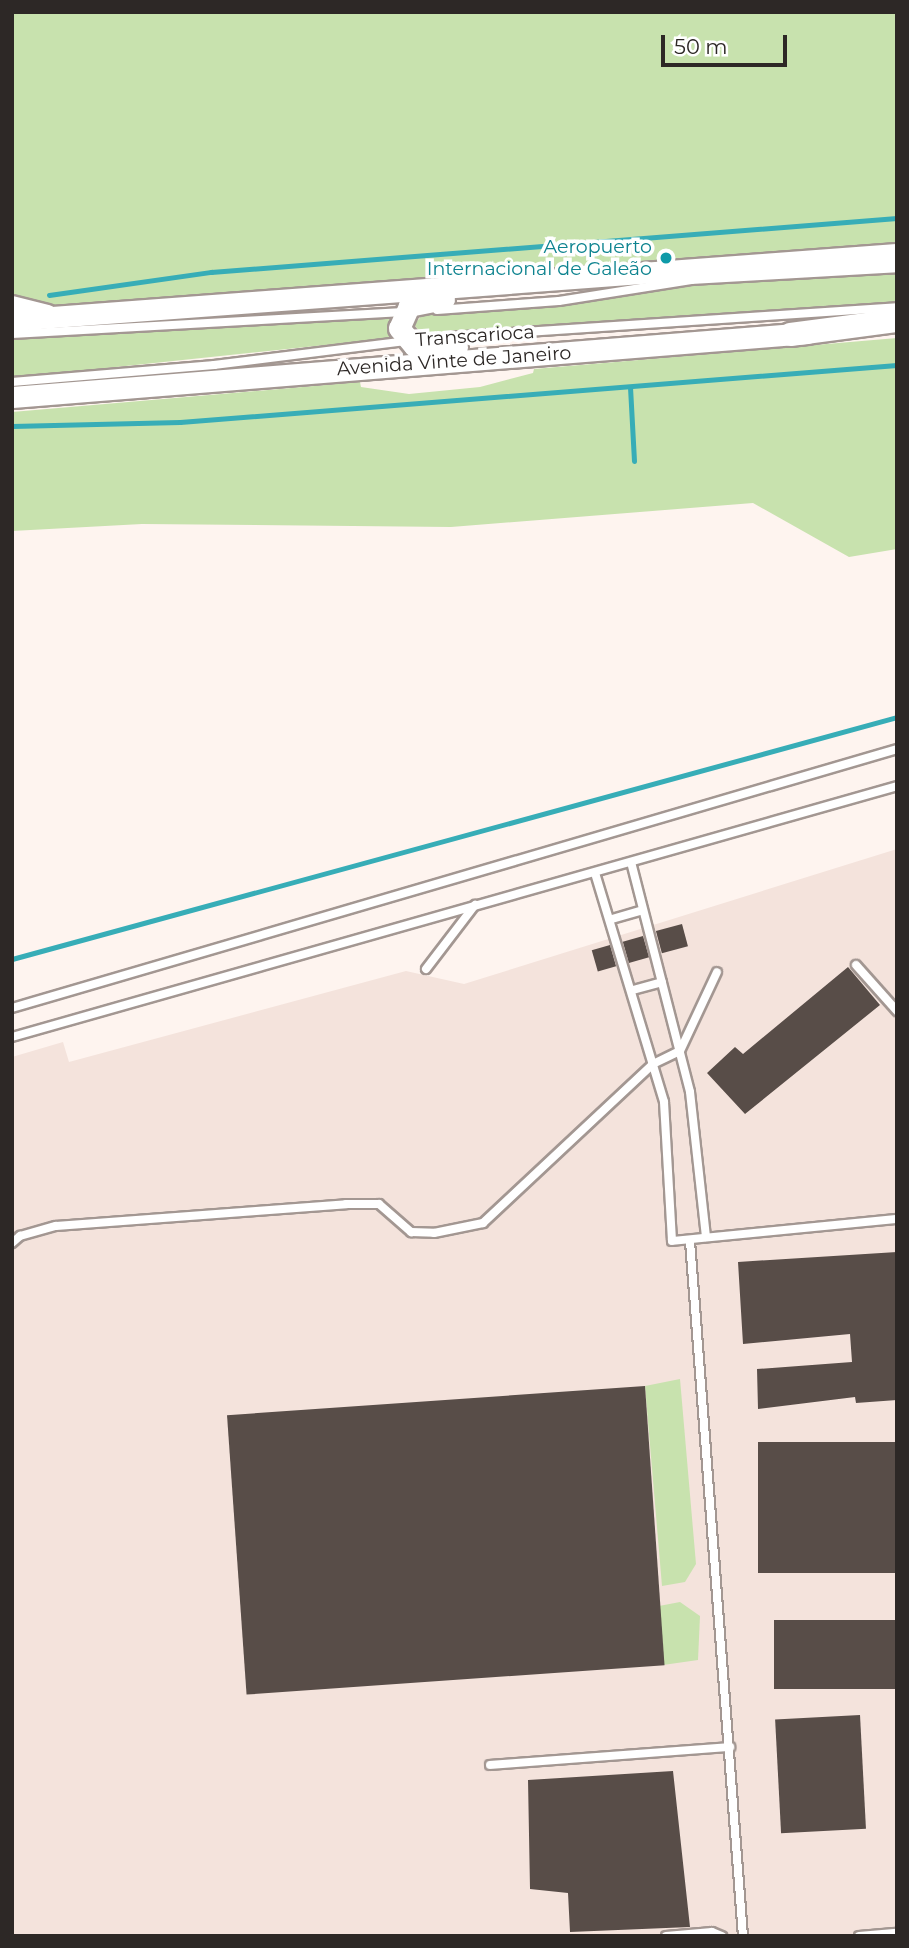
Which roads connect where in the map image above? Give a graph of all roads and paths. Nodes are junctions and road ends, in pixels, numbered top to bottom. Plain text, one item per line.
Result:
1 (897, 254) edge
2 (897, 268) edge
3 (556, 277) junction
4 (12, 304) edge
5 (897, 307) edge
6 (404, 312) junction
7 (61, 316) junction
8 (12, 320) edge
9 (897, 320) edge
10 (897, 328) edge
11 (12, 334) edge
12 (790, 334) junction
13 (406, 341) junction
14 (562, 353) junction
15 (12, 382) edge
16 (12, 397) edge
17 (897, 749) edge
18 (897, 786) edge
19 (631, 862) junction
20 (595, 873) junction
21 (475, 904) junction
22 (643, 910) junction
23 (612, 919) junction
24 (856, 965) dead end
25 (426, 969) dead end
26 (717, 972) dead end
27 (662, 982) junction
28 (633, 990) junction
29 (12, 1008) edge
30 (897, 1011) edge
31 (12, 1037) edge
32 (680, 1051) junction
33 (653, 1064) junction
34 (897, 1219) edge
35 (706, 1237) junction
36 (690, 1241) junction
37 (12, 1243) edge
38 (730, 1747) junction
39 (491, 1765) dead end
40 (897, 1933) edge
41 (666, 1936) edge
42 (722, 1936) edge
43 (743, 1936) edge
44 (859, 1936) edge

1 - 3 street
2 - 6 lane, Transcarioca
3 - 6 street
3 - 7 street
4 - 7 street
5 - 13 lane, Transcarioca
6 - 11 lane, Transcarioca
6 - 13 street
7 - 8 street
9 - 12 main road
10 - 12 street, Avenida Vinte de Janeiro
12 - 14 street, Avenida Vinte de Janeiro
13 - 14 street
13 - 15 lane, Transcarioca
14 - 16 street, Avenida Vinte de Janeiro
17 - 29 lane
18 - 19 lane
19 - 20 lane
19 - 22 lane
20 - 21 lane
20 - 23 lane
21 - 25 lane
21 - 31 lane
22 - 23 lane
22 - 27 lane
23 - 28 lane
24 - 30 lane
26 - 32 lane
27 - 28 lane
27 - 32 lane
28 - 33 lane
32 - 33 lane
32 - 35 lane
33 - 36 lane
33 - 37 lane
34 - 35 lane
35 - 36 lane
36 - 38 lane
38 - 39 lane
38 - 43 lane
40 - 44 lane
41 - 42 lane

